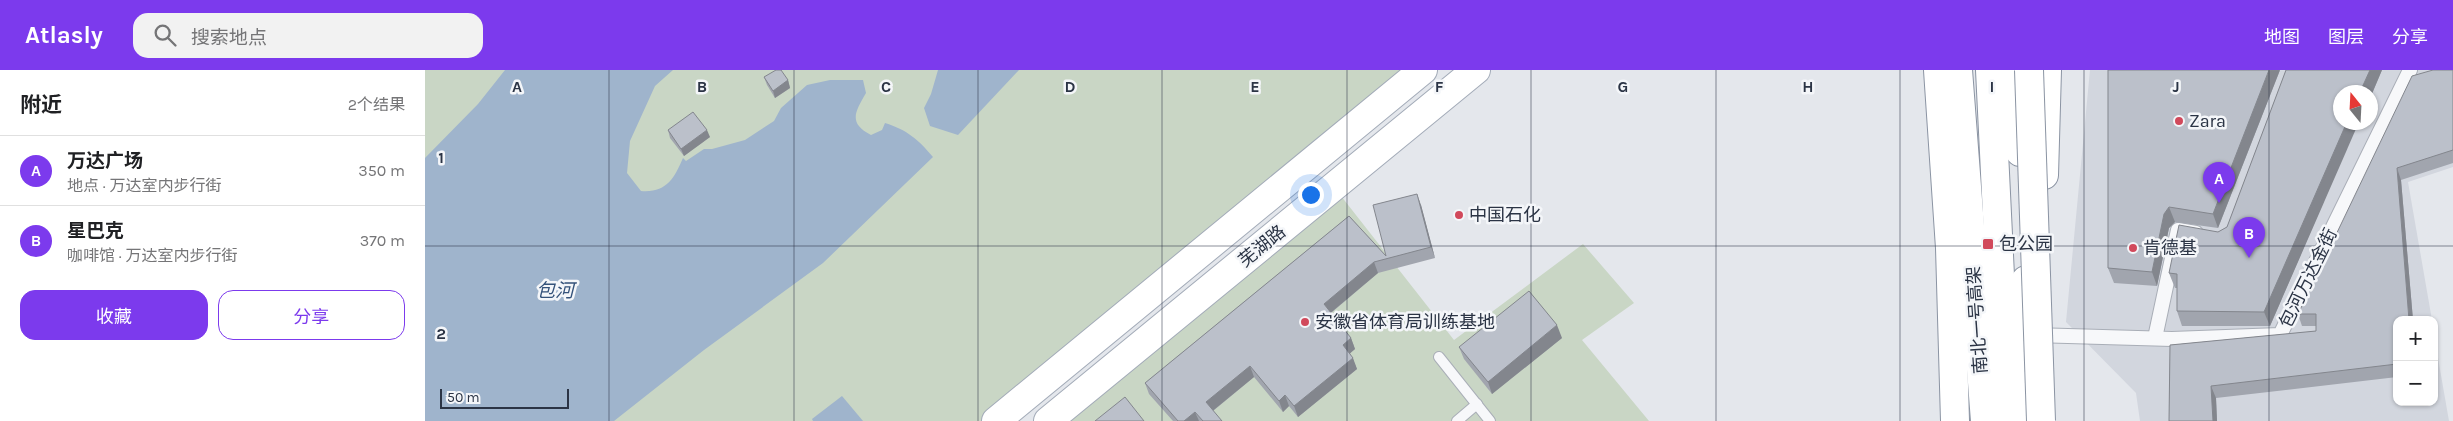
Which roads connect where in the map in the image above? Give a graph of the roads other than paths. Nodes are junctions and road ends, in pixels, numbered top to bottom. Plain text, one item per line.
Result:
1 (1423, 70) edge
2 (1476, 70) edge
3 (1938, 70) edge
4 (1958, 70) edge
5 (1990, 70) edge
6 (2013, 70) edge
7 (2029, 70) edge
8 (2047, 70) edge
9 (2410, 70) edge
10 (2205, 235) edge
11 (2023, 335) junction
12 (2155, 338) junction
13 (1439, 356) dead end
14 (1477, 404) junction
15 (996, 421) edge
16 (1048, 421) edge
17 (1457, 421) edge
18 (1490, 421) edge
19 (1955, 421) edge
20 (1985, 421) edge
21 (2007, 421) edge
22 (2025, 421) edge
23 (2040, 421) edge

1 - 15 main road, 芜湖路
2 - 16 main road, 芜湖路
3 - 19 main road
4 - 20 main road, 南北一号高架
5 - 21 main road, 南北一号高架
6 - 11 main road
7 - 23 main road, bridge
8 - 23 main road
9 - 12 street, 包河万达金街
10 - 12 street
11 - 12 street, 包河万达金街
11 - 22 main road
13 - 14 lane
14 - 17 lane
14 - 18 lane

